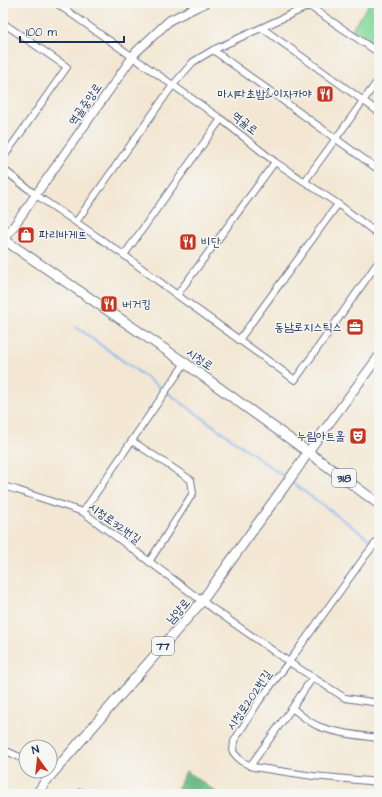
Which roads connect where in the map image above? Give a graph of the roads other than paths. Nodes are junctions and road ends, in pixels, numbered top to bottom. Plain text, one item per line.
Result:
1 (56, 3) edge
2 (205, 3) edge
3 (311, 4) edge
4 (3, 23) edge
5 (262, 28) junction
6 (213, 50) junction
7 (379, 53) edge
8 (132, 57) junction
9 (379, 79) edge
10 (173, 85) junction
11 (364, 100) junction
12 (379, 112) edge
13 (221, 119) junction
14 (335, 138) junction
15 (3, 158) edge
16 (275, 162) junction
17 (3, 169) edge
18 (379, 170) edge
19 (305, 181) junction
20 (36, 195) junction
21 (338, 204) junction
22 (76, 222) junction
23 (379, 235) edge
24 (4, 241) edge
25 (124, 255) junction
26 (379, 260) edge
27 (177, 295) junction
28 (239, 340) junction
29 (379, 356) edge
30 (185, 363) junction
31 (132, 440) junction
32 (308, 452) junction
33 (3, 486) edge
34 (379, 504) edge
35 (83, 512) junction
36 (379, 539) edge
37 (150, 562) junction
38 (202, 601) junction
39 (289, 662) junction
40 (313, 677) junction
41 (379, 703) edge
42 (292, 708) junction
43 (379, 738) edge
44 (3, 750) edge
45 (18, 757) edge
46 (58, 761) edge
47 (250, 766) junction
48 (45, 779) edge
49 (379, 782) edge
50 (38, 794) edge
51 (78, 794) edge
52 (88, 794) edge

1 - 8 street, 역골로
2 - 8 street, 역골중앙로
3 - 5 street
3 - 7 street
4 - 15 street
5 - 6 street
5 - 11 street
6 - 10 street
6 - 14 street
8 - 10 street, 역골로
8 - 20 street, 역골중앙로
9 - 11 street
10 - 13 street, 역골로
10 - 22 street
11 - 12 street
11 - 14 street
13 - 16 street, 역골로
13 - 25 street
14 - 18 street
14 - 19 street
16 - 19 street, 역골로
16 - 27 street
17 - 20 street
19 - 21 street, 역골로
20 - 22 street
20 - 24 street, 역골중앙로
21 - 23 street, 역골로
21 - 28 street
22 - 25 street
24 - 30 main road, 시청로
25 - 27 street
26 - 28 street
27 - 28 street
29 - 32 street
30 - 31 street
30 - 32 main road, 시청로
31 - 35 street
31 - 37 street
32 - 34 main road, 시청로 / 318
32 - 38 main road, 남양로 / 77
33 - 35 street, 시청로32번길
35 - 37 street, 시청로32번길
36 - 39 street, 시청로202번길
37 - 38 street, 시청로32번길
38 - 39 street, 시청로32번길
38 - 46 main road, 남양로 / 77
39 - 40 street, 시청로32번길
39 - 47 street, 시청로202번길
40 - 41 street, 시청로32번길
40 - 42 street
42 - 43 street
42 - 47 street
44 - 45 street
47 - 49 street, 시청로202번길
48 - 50 main road, 남양로 / 77
51 - 52 street

